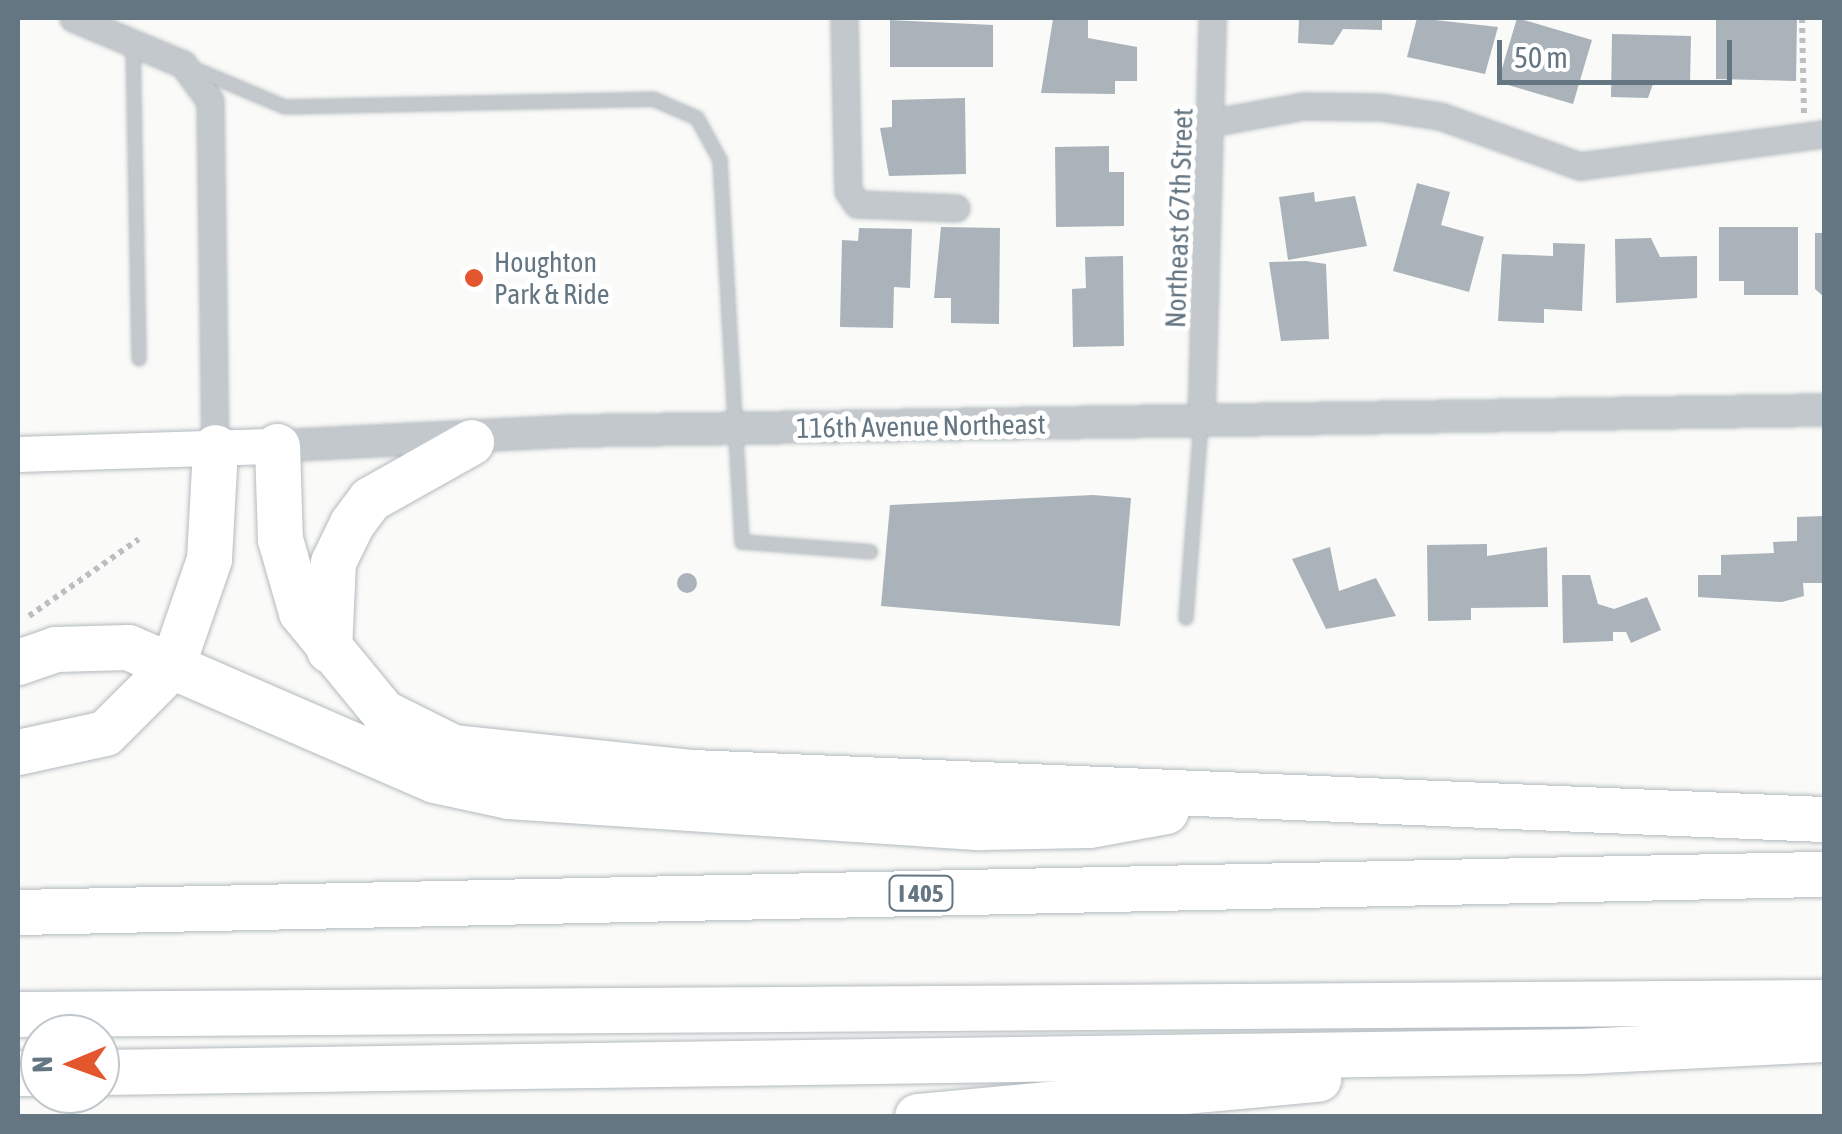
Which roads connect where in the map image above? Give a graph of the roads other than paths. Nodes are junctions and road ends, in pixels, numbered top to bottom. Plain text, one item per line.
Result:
1 (74, 18) edge
2 (844, 18) edge
3 (1212, 18) edge
4 (133, 42) junction
5 (183, 64) junction
6 (1215, 122) junction
7 (1814, 134) edge
8 (956, 208) dead end
9 (139, 358) dead end
10 (1824, 410) edge
11 (1201, 422) junction
12 (728, 428) junction
13 (472, 442) junction
14 (277, 446) junction
15 (215, 447) junction
16 (18, 454) edge
17 (871, 552) dead end
18 (1186, 618) dead end
19 (328, 650) junction
20 (18, 662) edge
21 (172, 666) junction
22 (18, 752) edge
23 (1242, 797) junction
24 (1824, 819) edge
25 (1824, 874) edge
26 (18, 912) edge
27 (1824, 1002) edge
28 (18, 1014) edge
29 (1824, 1040) edge
30 (1581, 1051) junction
31 (120, 1072) edge
32 (917, 1116) edge

1 - 4 street
2 - 8 street
3 - 6 street, Northeast 67th Street
4 - 5 street
4 - 9 lane
5 - 12 lane
5 - 15 street
6 - 7 street
6 - 11 street, Northeast 67th Street
10 - 11 street, 116th Avenue Northeast
11 - 12 street, 116th Avenue Northeast
11 - 18 lane
12 - 13 street, 116th Avenue Northeast
12 - 17 lane
13 - 14 street, 116th Avenue Northeast
13 - 19 highway
14 - 15 main road, 116th Avenue Northeast
14 - 19 highway
15 - 16 main road, 116th Avenue Northeast
15 - 21 highway
19 - 23 highway
20 - 21 highway
21 - 22 highway
21 - 23 highway
23 - 24 highway
25 - 26 highway, I 405
27 - 28 highway
29 - 30 highway
30 - 31 highway
30 - 32 highway

